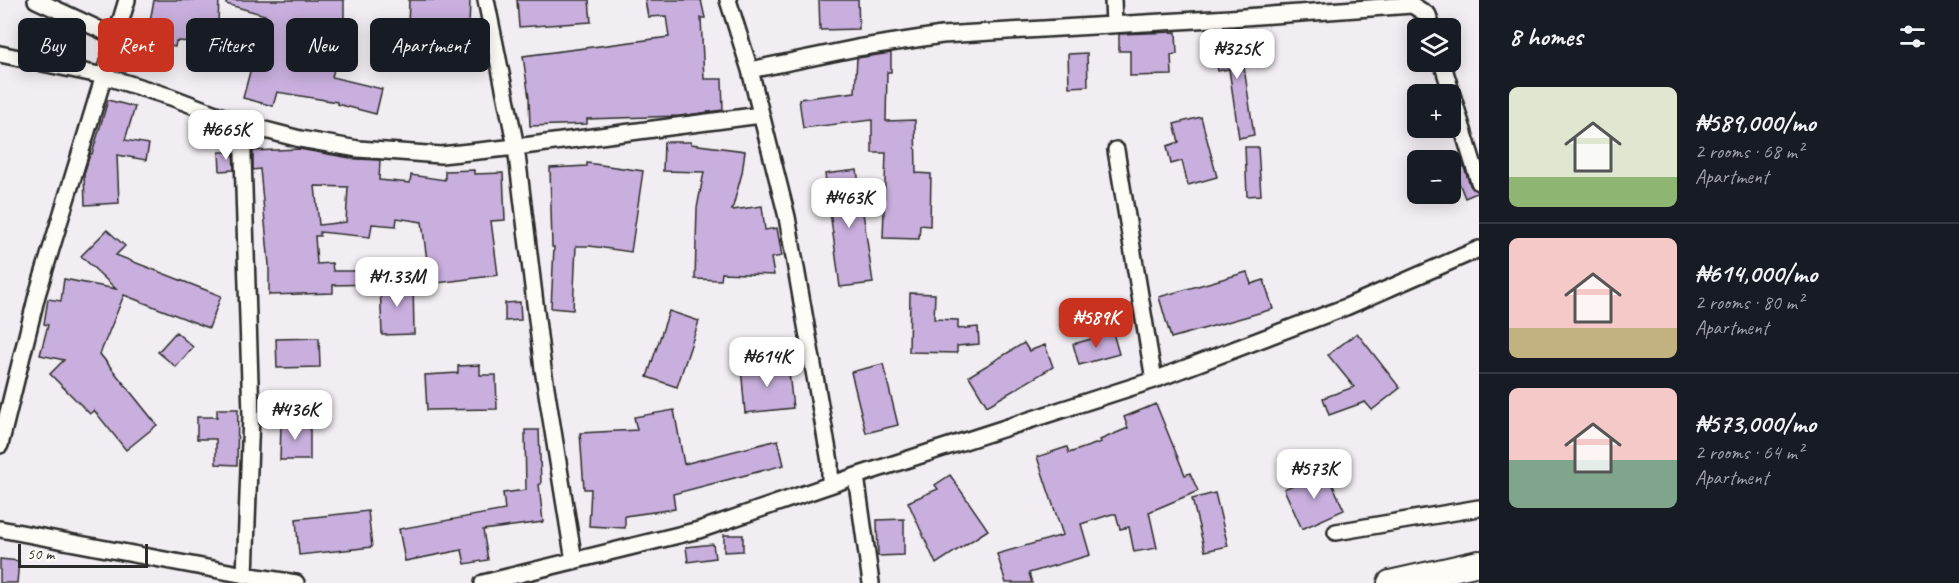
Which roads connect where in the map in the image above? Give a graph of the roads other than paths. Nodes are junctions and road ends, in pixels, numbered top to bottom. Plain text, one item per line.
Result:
1 (36, 0) edge
2 (127, 0) edge
3 (486, 0) edge
4 (728, 0) edge
5 (1113, 0) edge
6 (122, 18) edge
7 (1429, 18) edge
8 (1114, 25) junction
9 (98, 29) edge
10 (0, 54) edge
11 (750, 70) junction
12 (105, 72) edge
13 (1445, 72) edge
14 (104, 76) junction
15 (761, 115) junction
16 (242, 124) junction
17 (516, 147) junction
18 (1116, 150) dead end
19 (1479, 182) edge
20 (1479, 249) edge
21 (1154, 380) junction
22 (0, 445) edge
23 (856, 476) junction
24 (830, 485) junction
25 (1479, 508) edge
26 (0, 529) edge
27 (1336, 532) dead end
28 (574, 561) junction
29 (1479, 563) edge
30 (245, 575) junction
31 (296, 583) edge
32 (483, 583) edge
33 (871, 583) edge
34 (1390, 583) edge

1 - 9 street
2 - 6 street
3 - 17 street
4 - 11 street
5 - 8 street
7 - 8 street
8 - 11 street
10 - 14 street
11 - 15 street
12 - 14 street
13 - 19 street
14 - 16 street
14 - 22 street
15 - 17 street
15 - 24 street
16 - 17 street
16 - 30 street
17 - 28 street
18 - 21 street
20 - 21 street
21 - 23 street
23 - 24 street
23 - 33 street
24 - 28 street
25 - 27 street
26 - 30 street
28 - 32 street
29 - 34 main road
30 - 31 street

